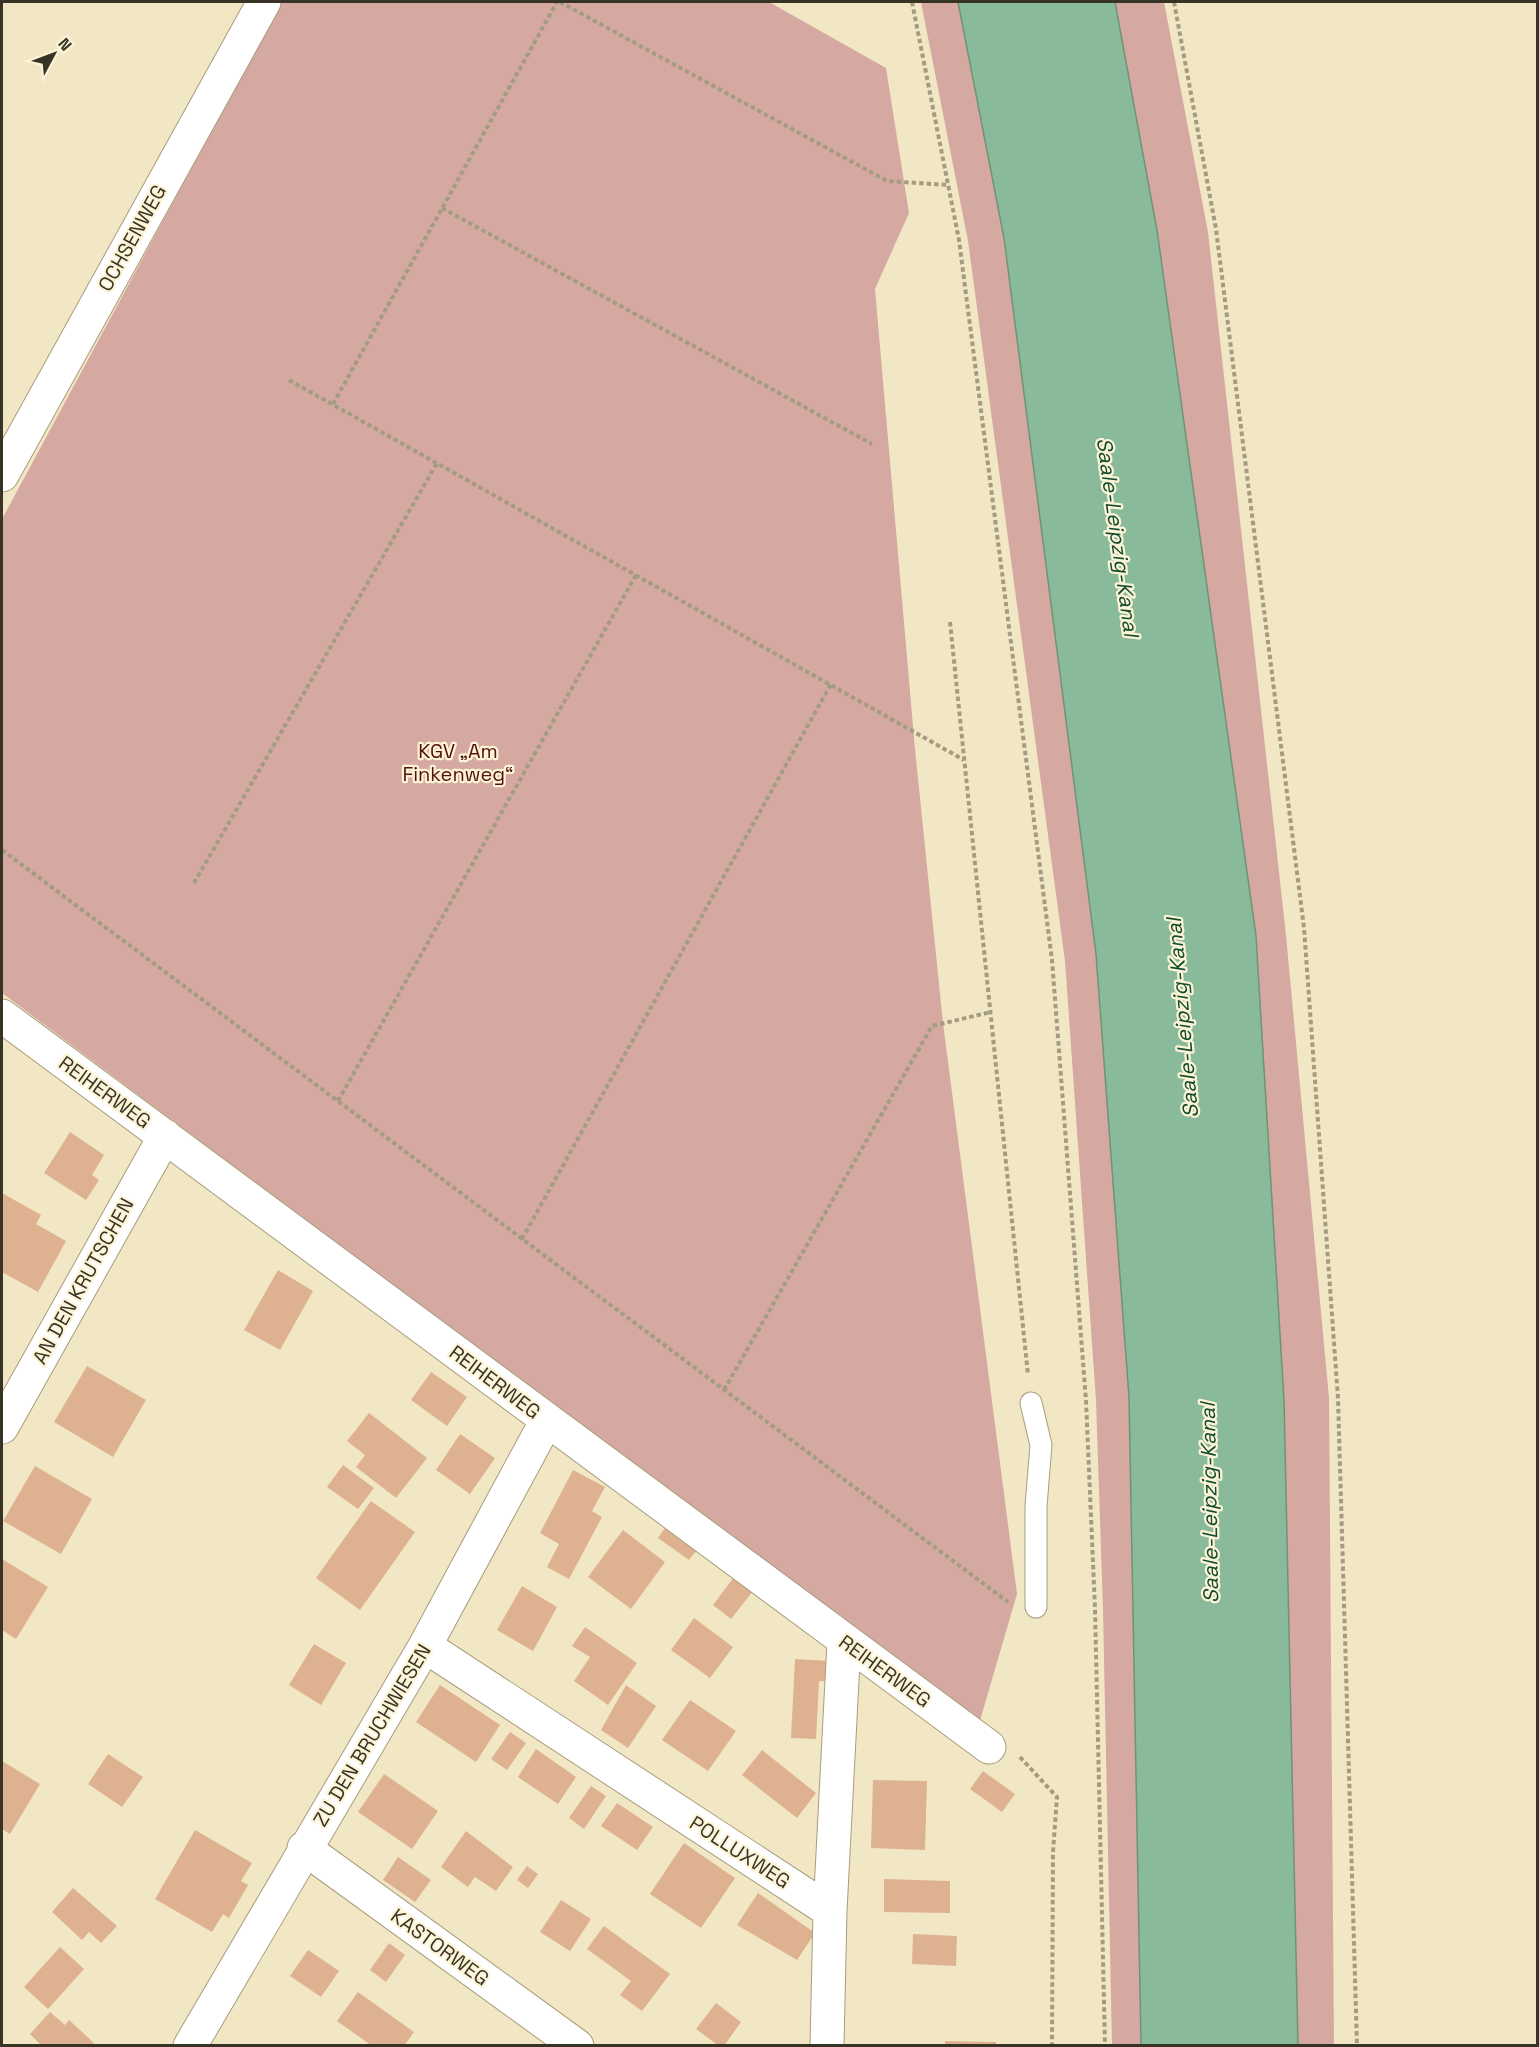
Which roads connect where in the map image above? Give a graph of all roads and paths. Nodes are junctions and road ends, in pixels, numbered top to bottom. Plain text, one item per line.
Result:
1 (264, 2) edge
2 (558, 2) edge
3 (912, 2) edge
4 (1174, 2) edge
5 (948, 185) junction
6 (442, 208) junction
7 (289, 380) dead end
8 (333, 405) junction
9 (872, 444) dead end
10 (437, 462) junction
11 (2, 475) edge
12 (636, 575) junction
13 (950, 622) dead end
14 (831, 684) junction
15 (964, 760) junction
16 (2, 850) edge
17 (194, 883) dead end
18 (991, 1012) junction
19 (2, 1016) edge
20 (338, 1101) junction
21 (165, 1136) junction
22 (522, 1239) junction
23 (724, 1390) junction
24 (1031, 1403) joint
25 (547, 1420) junction
26 (2, 1427) edge
27 (1026, 1607) joint
28 (844, 1642) junction
29 (425, 1646) junction
30 (1004, 1751) joint
31 (304, 1848) junction
32 (830, 1911) junction
33 (190, 2046) edge
34 (576, 2046) edge
35 (827, 2046) edge
36 (1052, 2046) edge
37 (1104, 2046) edge
38 (1357, 2046) edge

1 - 11 street, OCHSENWEG
2 - 5 path
2 - 6 path
3 - 5 path
4 - 38 path
5 - 37 path
6 - 8 path
6 - 9 path
7 - 8 path
8 - 10 path
10 - 12 path
10 - 17 path
12 - 14 path
12 - 20 path
13 - 15 path
14 - 15 path
14 - 22 path
15 - 18 path
16 - 20 path
18 - 23 path
18 - 24 path
19 - 21 street, REIHERWEG
20 - 22 path
21 - 25 street, REIHERWEG
21 - 26 street, AN DEN KRUTSCHEN
22 - 23 path
23 - 27 path
24 - 27 lane
25 - 28 street, REIHERWEG
25 - 29 street, ZU DEN BRUCHWIESEN
28 - 30 street, REIHERWEG
28 - 32 street
29 - 31 street, ZU DEN BRUCHWIESEN
29 - 32 street, POLLUXWEG
30 - 36 path
31 - 33 street, ZU DEN BRUCHWIESEN
31 - 34 street, KASTORWEG
32 - 35 street

